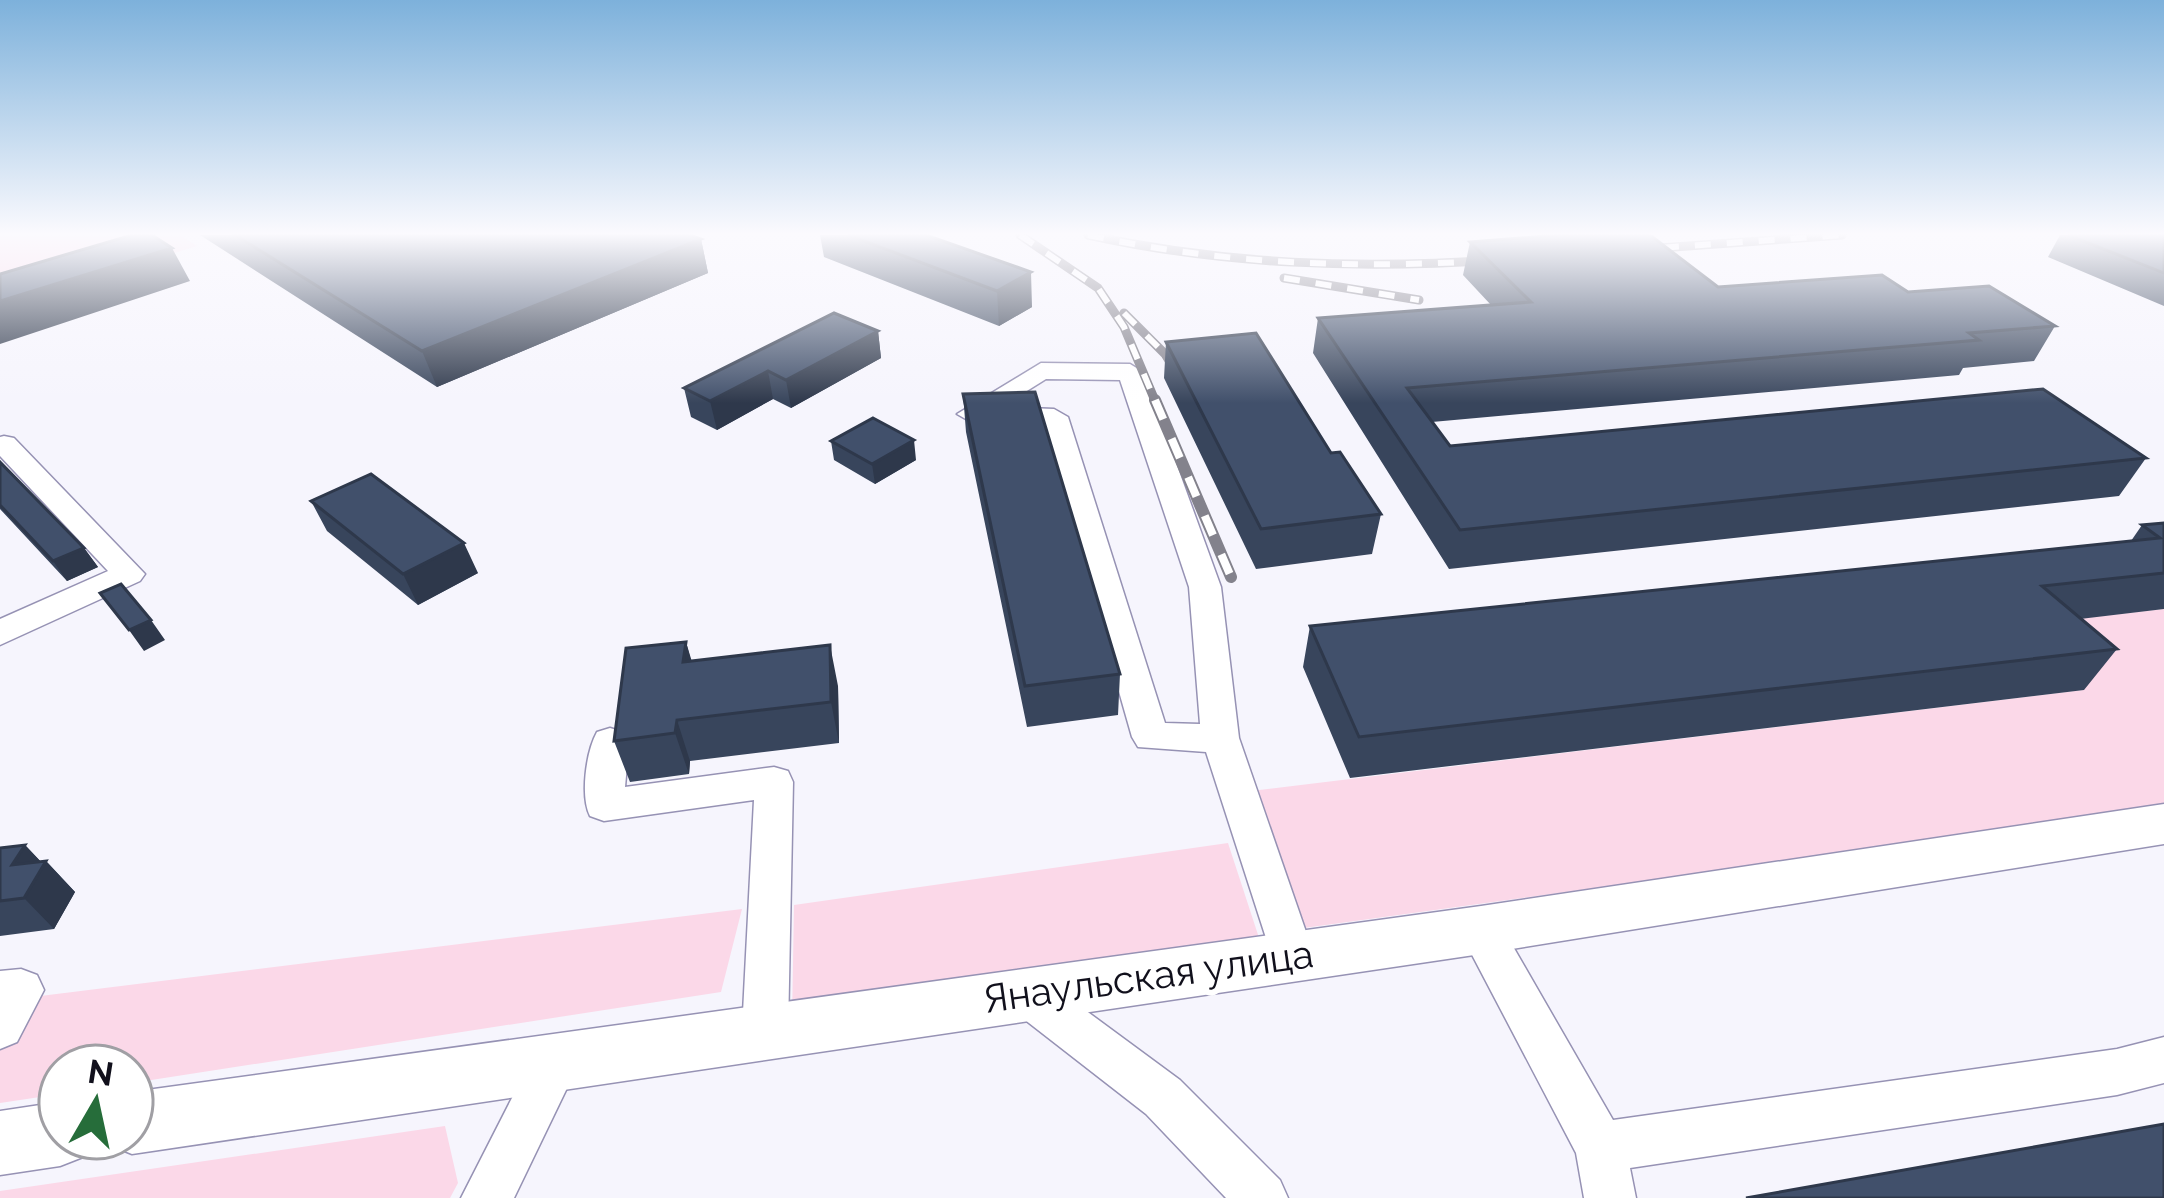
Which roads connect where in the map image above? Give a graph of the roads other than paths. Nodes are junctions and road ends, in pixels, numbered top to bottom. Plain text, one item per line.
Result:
1 (4, 444) dead end
2 (0, 633) edge
3 (1220, 738) junction
4 (610, 742) edge
5 (2164, 824) edge
6 (1480, 930) junction
7 (1292, 955) junction
8 (0, 992) edge
9 (1027, 994) junction
10 (0, 1027) edge
11 (765, 1031) junction
12 (2164, 1060) edge
13 (556, 1061) junction
14 (156, 1120) edge
15 (36, 1138) edge
16 (0, 1143) edge
17 (1600, 1147) junction
18 (487, 1198) edge
19 (1262, 1198) edge
20 (1610, 1198) edge

1 - 2 lane
3 - 3 lane
3 - 7 lane
4 - 11 lane
5 - 6 main road, Янаульская улица
6 - 7 main road, Янаульская улица
6 - 17 lane
7 - 9 main road, Янаульская улица
8 - 10 lane
9 - 11 main road, Янаульская улица
9 - 19 lane
11 - 13 main road, Янаульская улица
12 - 17 lane
13 - 14 main road, Янаульская улица
13 - 18 lane
15 - 16 main road
17 - 20 lane

